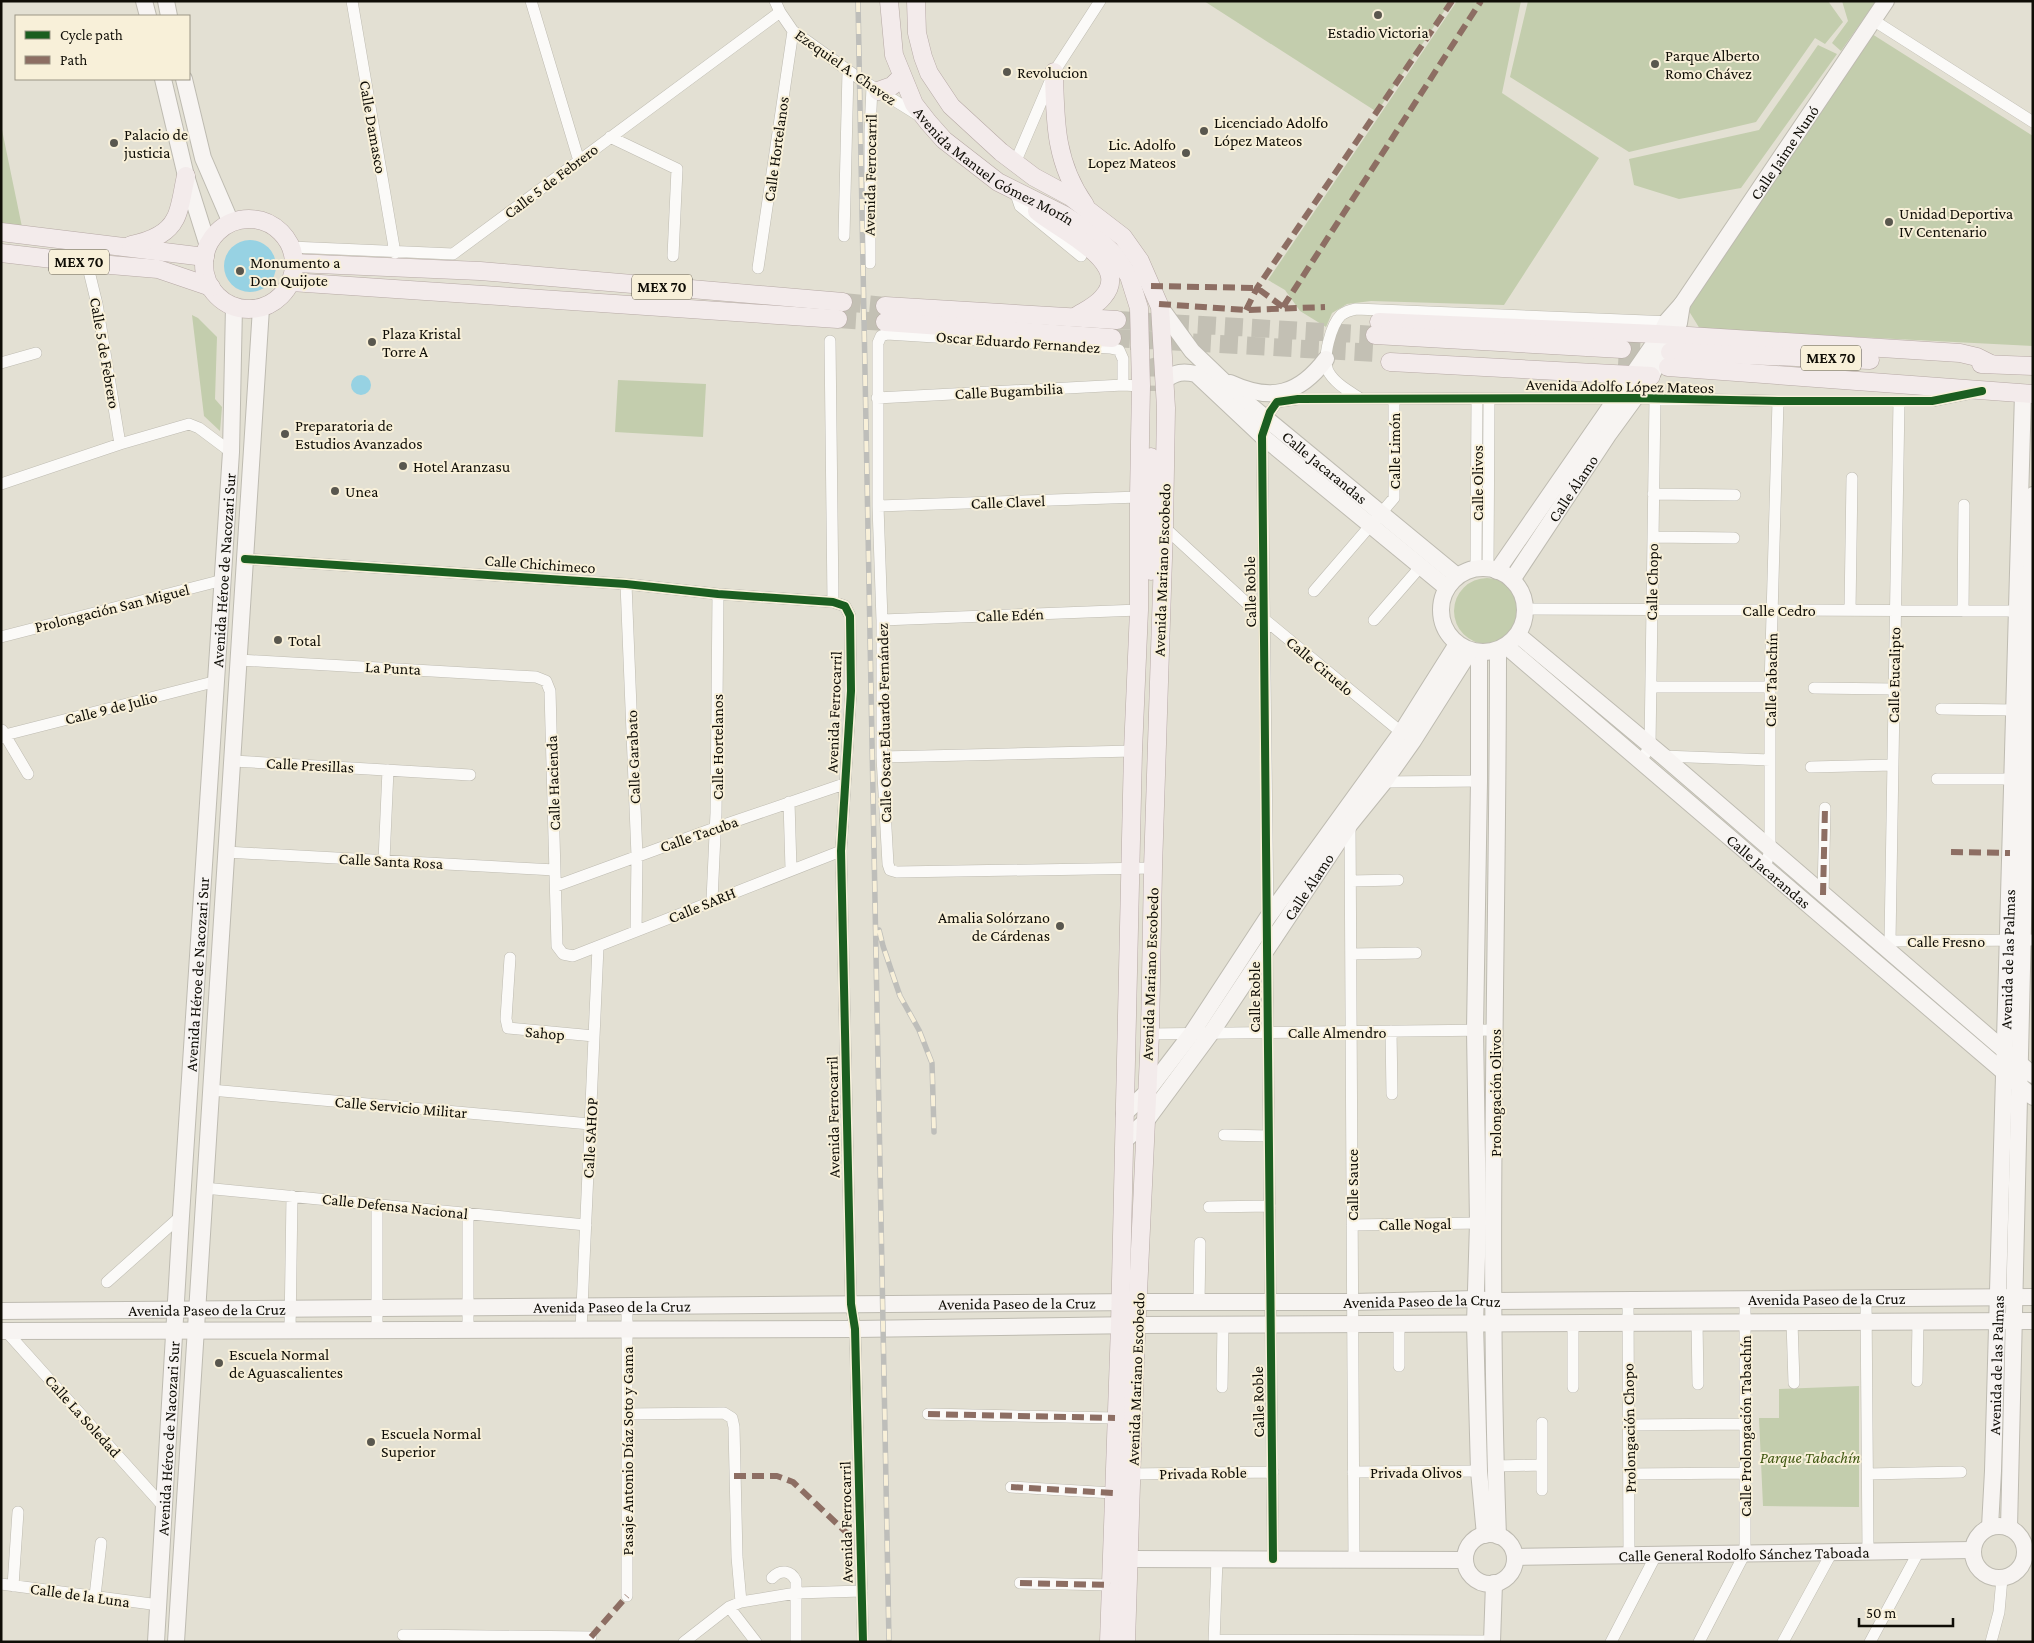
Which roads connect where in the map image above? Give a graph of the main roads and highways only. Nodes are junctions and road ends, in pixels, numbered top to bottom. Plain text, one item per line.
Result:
1 (889, 1) edge
2 (916, 1) edge
3 (1054, 72) road end
4 (902, 76) junction
5 (875, 89) road end
6 (1015, 162) junction
7 (972, 163) junction
8 (186, 176) road end
9 (1018, 193) junction
10 (1088, 209) junction
11 (1, 232) edge
12 (125, 247) junction
13 (206, 252) junction
14 (1, 253) edge
15 (293, 255) junction
16 (291, 282) junction
17 (211, 288) junction
18 (1160, 307) joint
19 (1138, 308) joint
20 (1075, 317) junction
21 (1117, 320) tunnel mouth
22 (1112, 338) tunnel mouth
23 (1670, 339) junction
24 (1384, 358) tunnel mouth
25 (1624, 363) junction
26 (2033, 366) edge
27 (1651, 376) road end
28 (1153, 386) junction
29 (2028, 394) edge
30 (1137, 674) junction
31 (1109, 1642) edge
32 (1126, 1642) edge

1 - 4 main road, Avenida Manuel Gómez Morín
2 - 6 main road, Avenida Manuel Gómez Morín
3 - 10 main road
4 - 5 main road
4 - 7 main road, Avenida Manuel Gómez Morín
6 - 7 main road
6 - 10 main road, Avenida Manuel Gómez Morín
7 - 9 main road, Avenida Manuel Gómez Morín
8 - 12 main road
9 - 19 main road, Avenida Manuel Gómez Morín
9 - 20 main road
10 - 18 main road, Avenida Manuel Gómez Morín
11 - 12 main road, MEX 70
12 - 13 main road, MEX 70
13 - 15 main road
13 - 17 main road
14 - 17 main road, MEX 70
15 - 16 main road
15 - 16 main road, MEX 70
16 - 17 main road, MEX 70
18 - 28 main road, Avenida Mariano Escobedo
19 - 28 main road, Avenida Mariano Escobedo
20 - 21 main road
20 - 22 main road
23 - 25 main road
23 - 26 main road
23 - 29 main road, MEX 70
24 - 25 main road
25 - 27 main road
28 - 30 main road, Avenida Mariano Escobedo
28 - 30 main road
28 - 32 main road, Avenida Mariano Escobedo
30 - 31 main road, Avenida Mariano Escobedo

